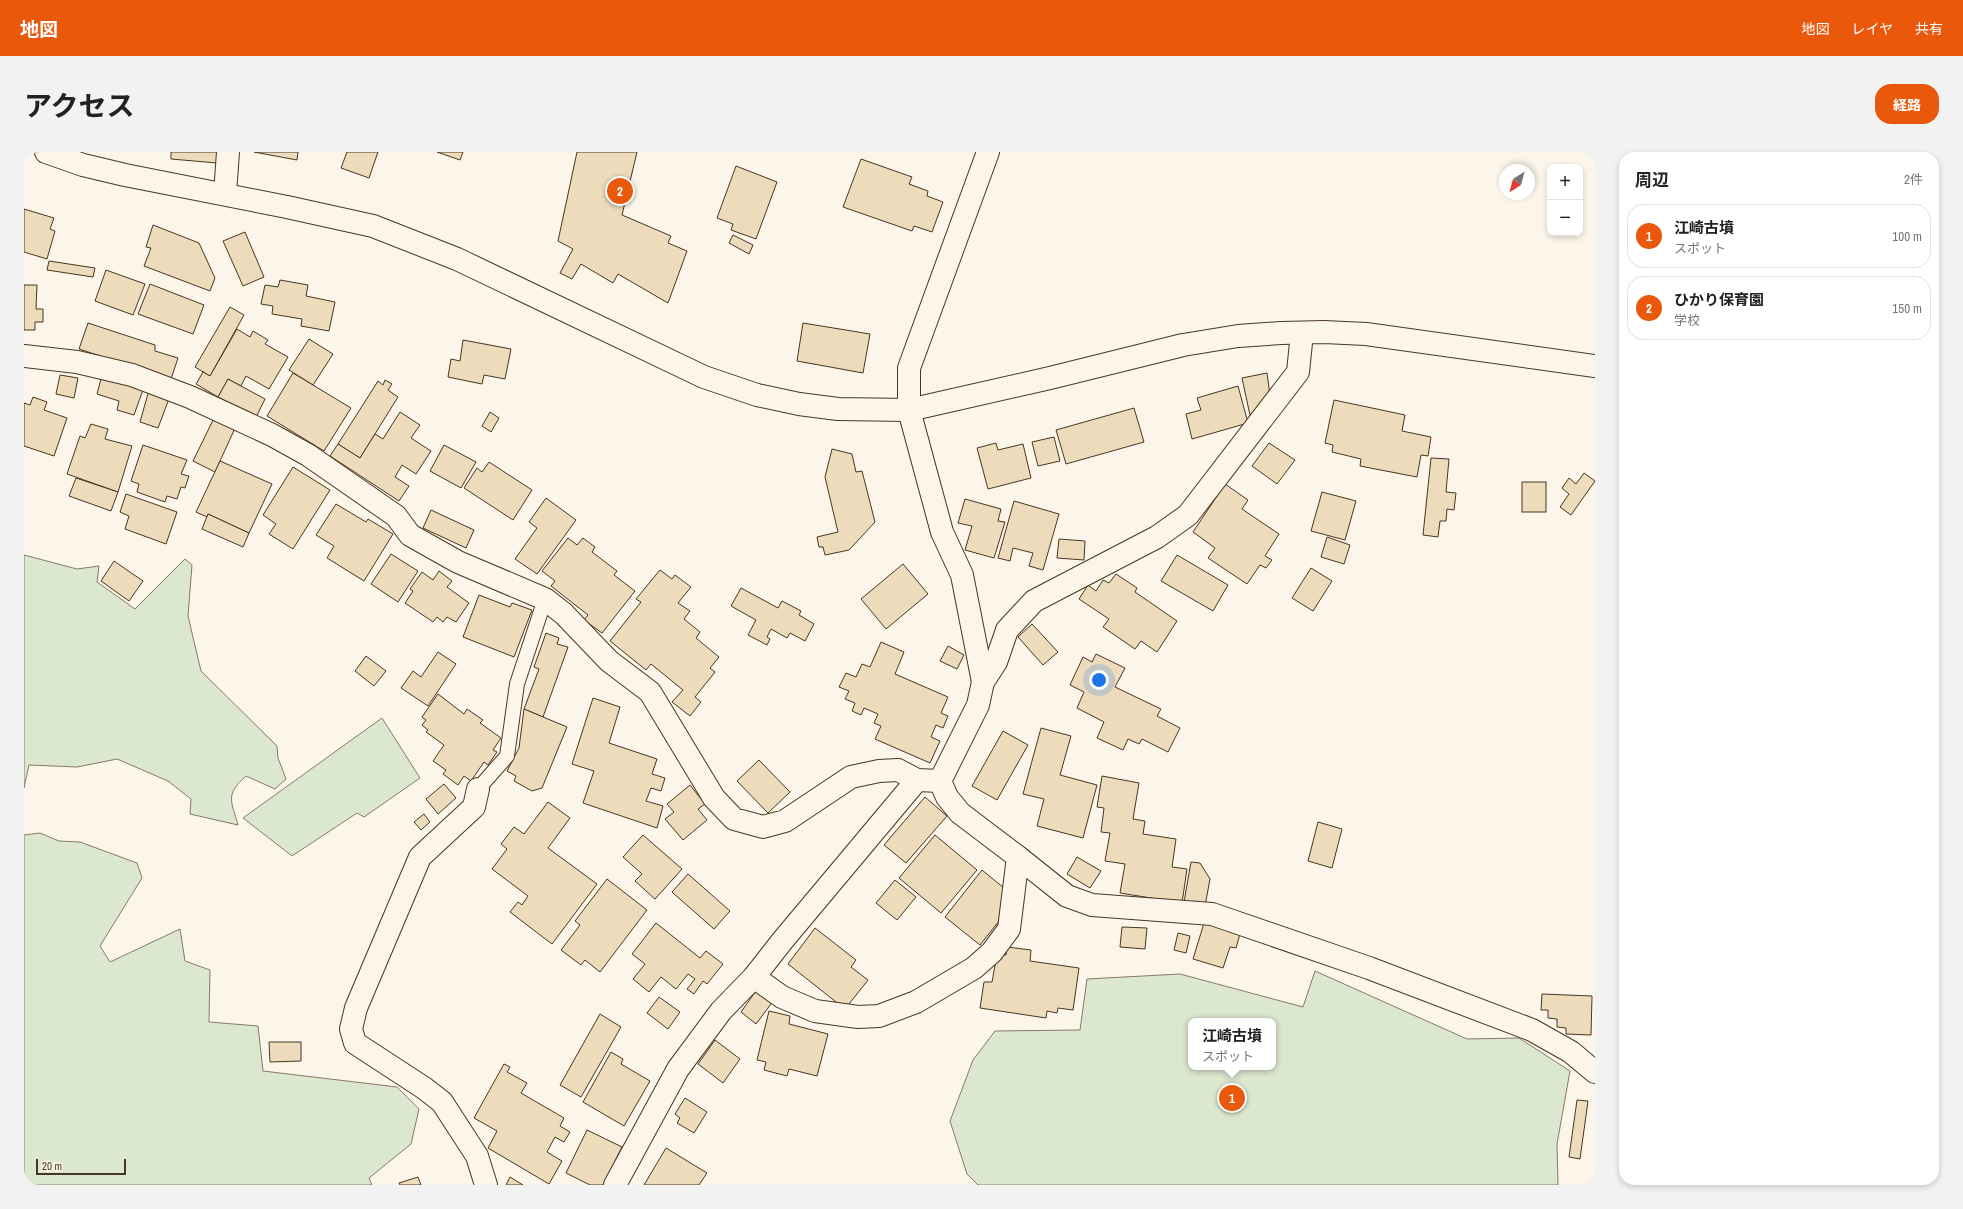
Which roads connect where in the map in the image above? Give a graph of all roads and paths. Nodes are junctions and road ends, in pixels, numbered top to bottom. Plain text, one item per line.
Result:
1 (46, 152) edge
2 (228, 152) edge
3 (988, 152) edge
4 (225, 194) junction
5 (1302, 333) junction
6 (24, 356) edge
7 (1595, 366) edge
8 (909, 410) junction
9 (545, 599) junction
10 (983, 682) junction
11 (917, 780) junction
12 (940, 781) junction
13 (478, 789) joint
14 (1018, 857) junction
15 (754, 977) junction
16 (1595, 1072) edge
17 (486, 1185) edge
18 (615, 1185) edge

1 - 4 street
2 - 4 street
3 - 8 street
4 - 8 street
5 - 7 street
5 - 8 street
5 - 10 street
6 - 9 street
8 - 10 street
9 - 11 street
9 - 13 lane
10 - 12 street
11 - 12 street
11 - 15 street
12 - 14 street
13 - 17 street
14 - 15 street
14 - 16 street
15 - 18 street

